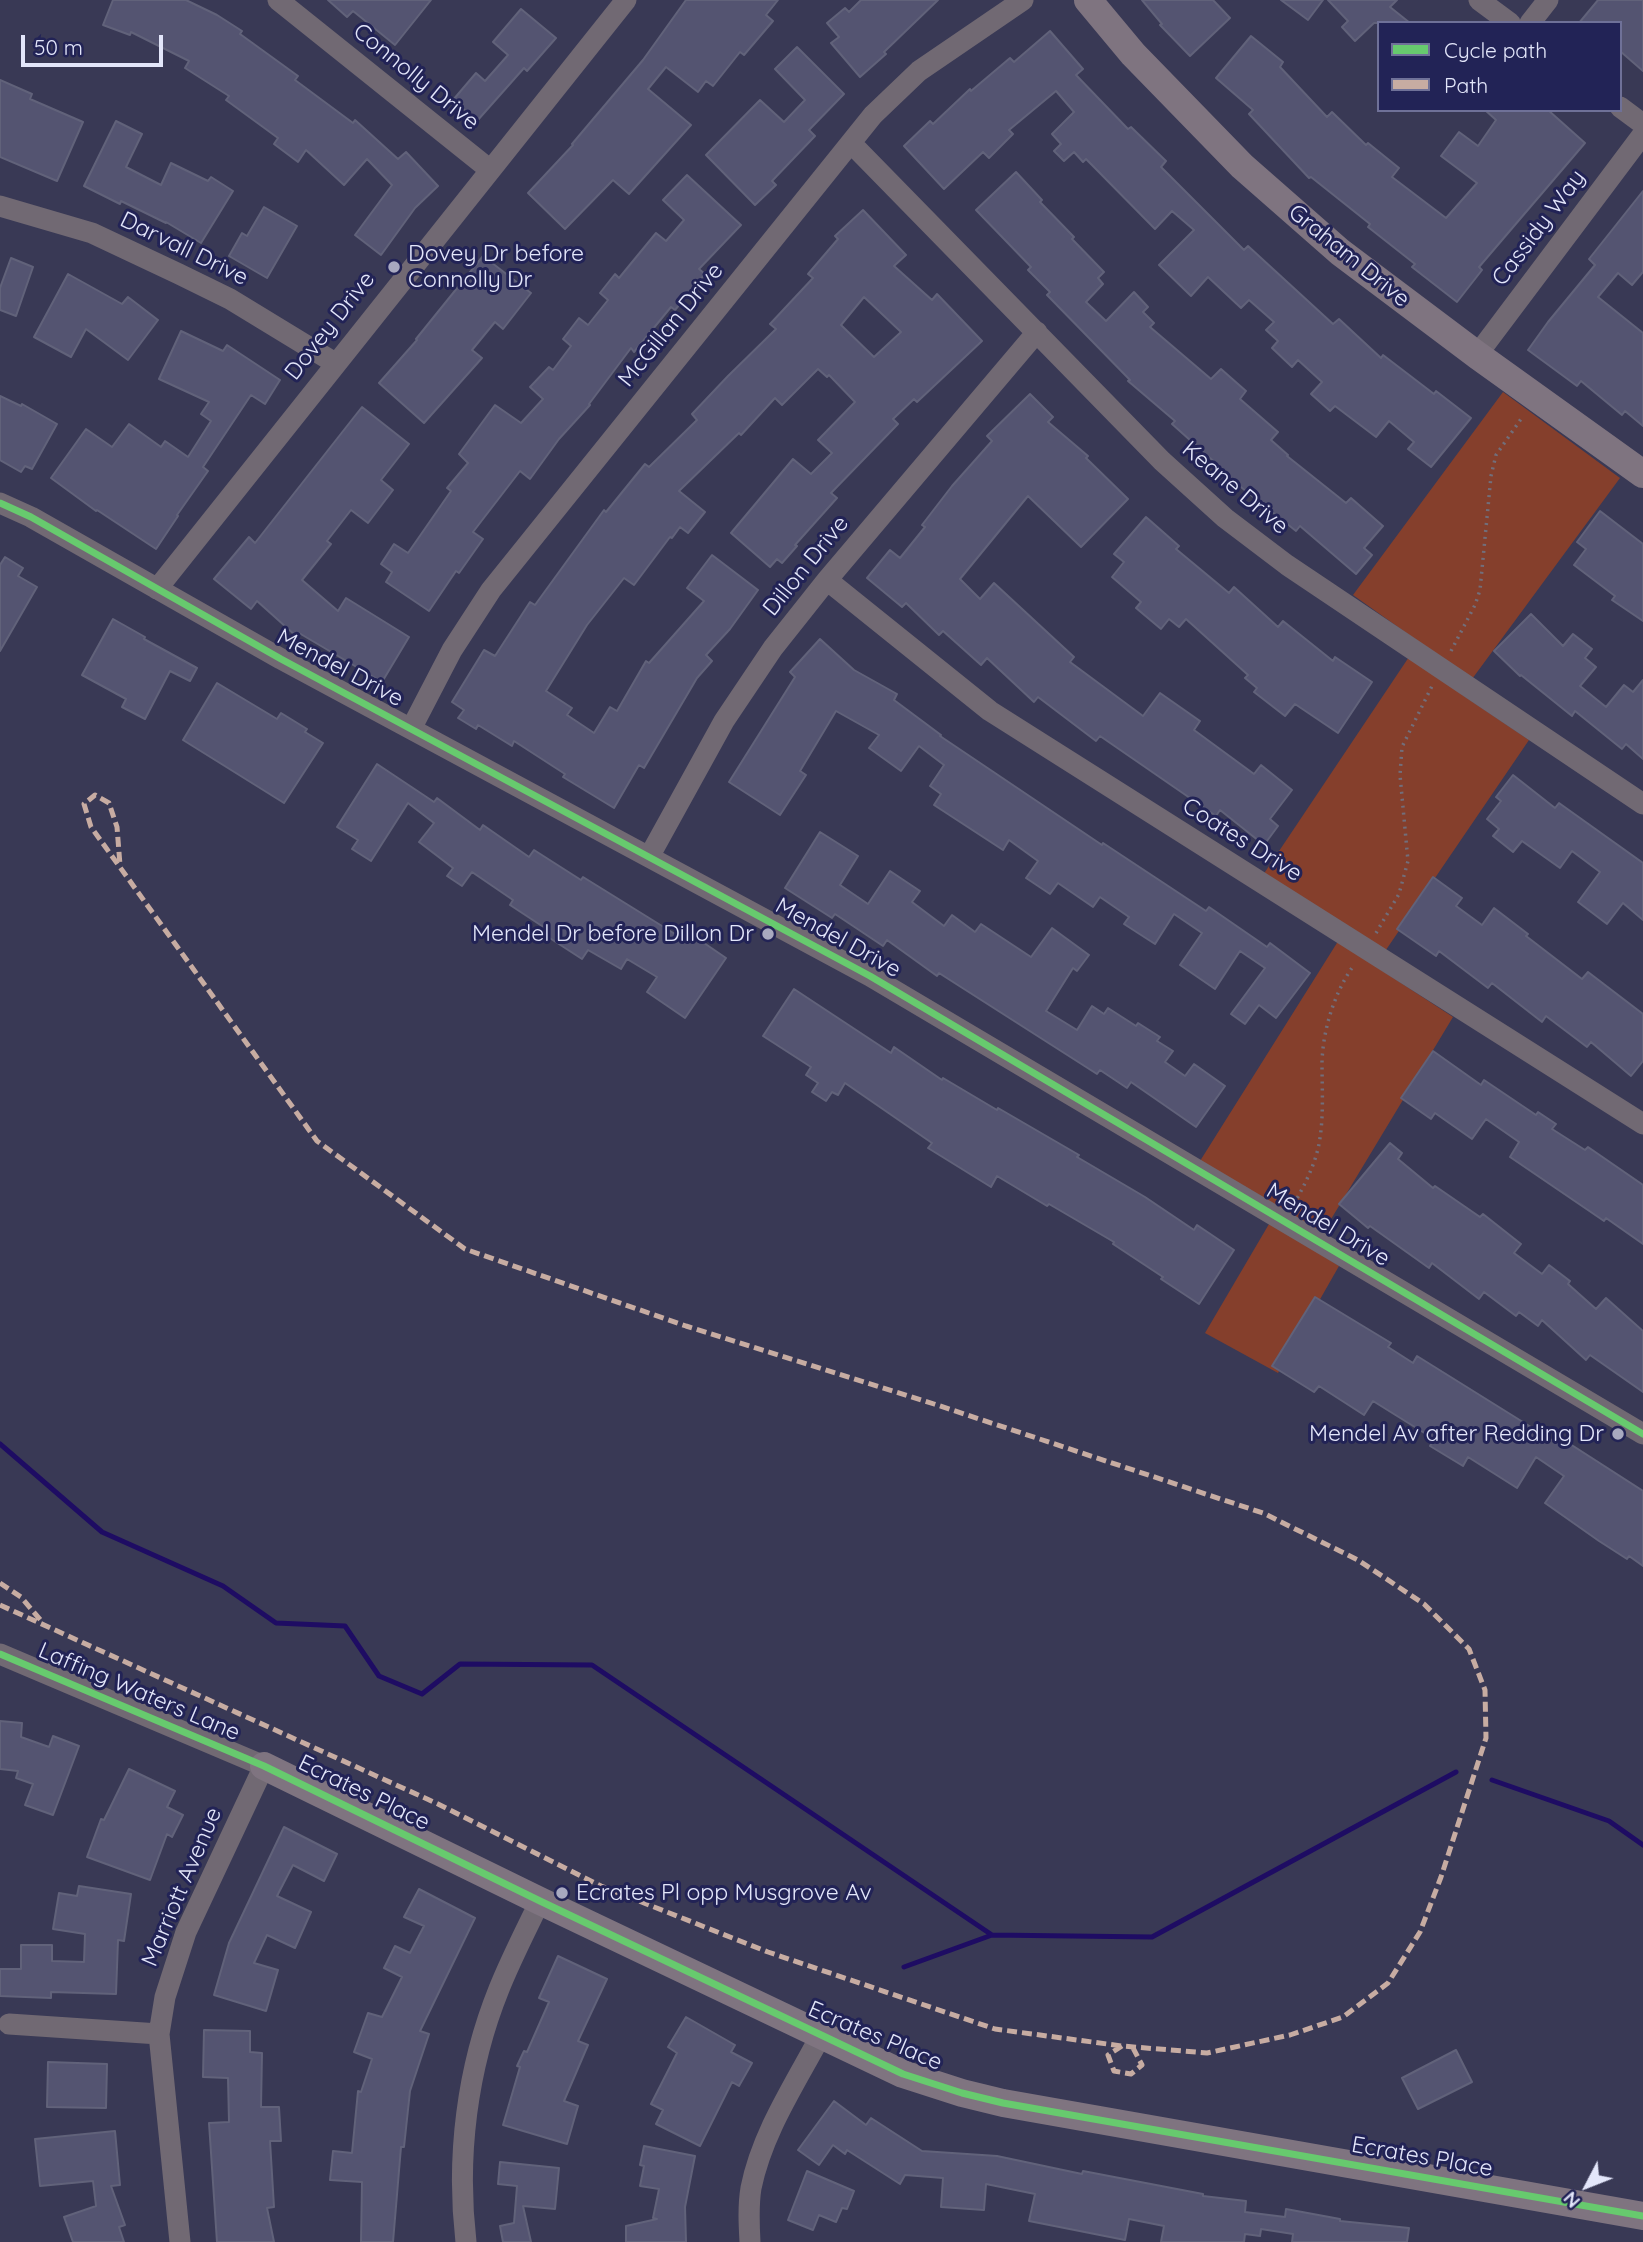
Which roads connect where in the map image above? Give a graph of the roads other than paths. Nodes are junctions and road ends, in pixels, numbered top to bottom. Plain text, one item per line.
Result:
1 (278, 0) edge
2 (626, 0) edge
3 (1023, 0) edge
4 (1088, 0) edge
5 (1479, 0) edge
6 (1548, 0) edge
7 (1507, 21) edge
8 (1532, 21) edge
9 (1622, 108) edge
10 (1643, 124) edge
11 (1643, 134) edge
12 (851, 143) junction
13 (489, 169) junction
14 (0, 206) edge
15 (1037, 332) junction
16 (1476, 355) junction
17 (335, 363) junction
18 (1643, 474) edge
19 (0, 503) edge
20 (827, 580) junction
21 (157, 589) junction
22 (411, 729) junction
23 (1643, 804) edge
24 (649, 857) junction
25 (1643, 1124) edge
26 (1643, 1434) edge
27 (0, 1654) edge
28 (264, 1766) junction
29 (540, 1901) junction
30 (9, 2024) dead end
31 (159, 2034) junction
32 (821, 2035) junction
33 (1643, 2216) edge
34 (180, 2242) edge
35 (466, 2242) edge
36 (750, 2242) edge

1 - 13 street, Connolly Drive
2 - 13 street, Dovey Drive
3 - 12 street, McGillan Drive
4 - 16 street, Graham Drive
5 - 7 street
6 - 8 street
9 - 10 street
11 - 16 street, Cassidy Way
12 - 15 street, Keane Drive
12 - 22 street, McGillan Drive
13 - 17 street, Dovey Drive
14 - 17 street, Darvall Drive
15 - 20 street, Dillon Drive
15 - 23 street, Keane Drive
16 - 18 street, Graham Drive
17 - 21 street, Dovey Drive
19 - 21 street, Mendel Drive
20 - 24 street, Dillon Drive
20 - 25 street, Coates Drive
21 - 22 street, Mendel Drive
22 - 24 street, Mendel Drive
24 - 26 street, Mendel Drive
27 - 28 street, Laffing Waters Lane
28 - 29 street, Ecrates Place
28 - 31 street, Marriott Avenue
29 - 32 street, Ecrates Place
29 - 35 street
30 - 31 street
31 - 34 street, Marriott Avenue
32 - 33 street, Ecrates Place
32 - 36 street

